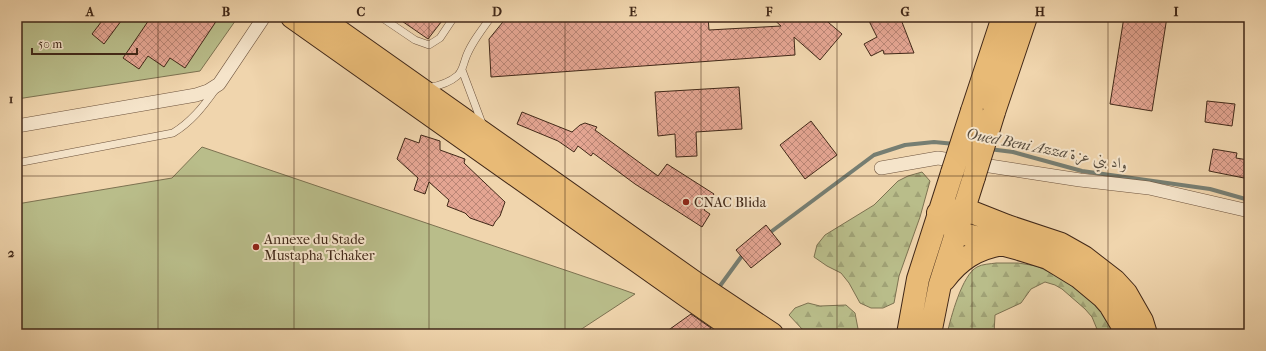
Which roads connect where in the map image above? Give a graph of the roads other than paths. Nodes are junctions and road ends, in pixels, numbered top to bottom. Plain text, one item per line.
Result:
1 (264, 17) edge
2 (292, 17) edge
3 (319, 17) edge
4 (381, 17) edge
5 (454, 17) edge
6 (491, 17) edge
7 (1003, 17) edge
8 (1026, 17) edge
9 (462, 70) junction
10 (219, 84) junction
11 (422, 90) junction
12 (17, 126) edge
13 (487, 135) junction
14 (17, 163) edge
15 (881, 168) dead end
16 (964, 209) junction
17 (1249, 211) edge
18 (938, 213) junction
19 (957, 232) junction
20 (1002, 244) junction
21 (940, 284) junction
22 (691, 290) junction
23 (726, 314) junction
24 (741, 334) edge
25 (772, 334) edge
26 (908, 334) edge
27 (930, 334) edge
28 (1123, 334) edge
29 (1146, 334) edge

1 - 10 street
2 - 22 highway
3 - 11 highway
4 - 5 lane
6 - 9 lane
7 - 18 highway, bridge
8 - 16 highway, bridge
9 - 11 lane
9 - 13 lane
10 - 12 street
10 - 14 lane
11 - 13 highway
13 - 22 highway
15 - 17 street
16 - 18 highway
16 - 19 highway
16 - 29 highway
18 - 19 highway
18 - 26 highway
19 - 20 highway
19 - 21 highway
20 - 21 highway
20 - 28 highway
21 - 27 highway
22 - 23 highway
23 - 24 highway
23 - 25 highway

